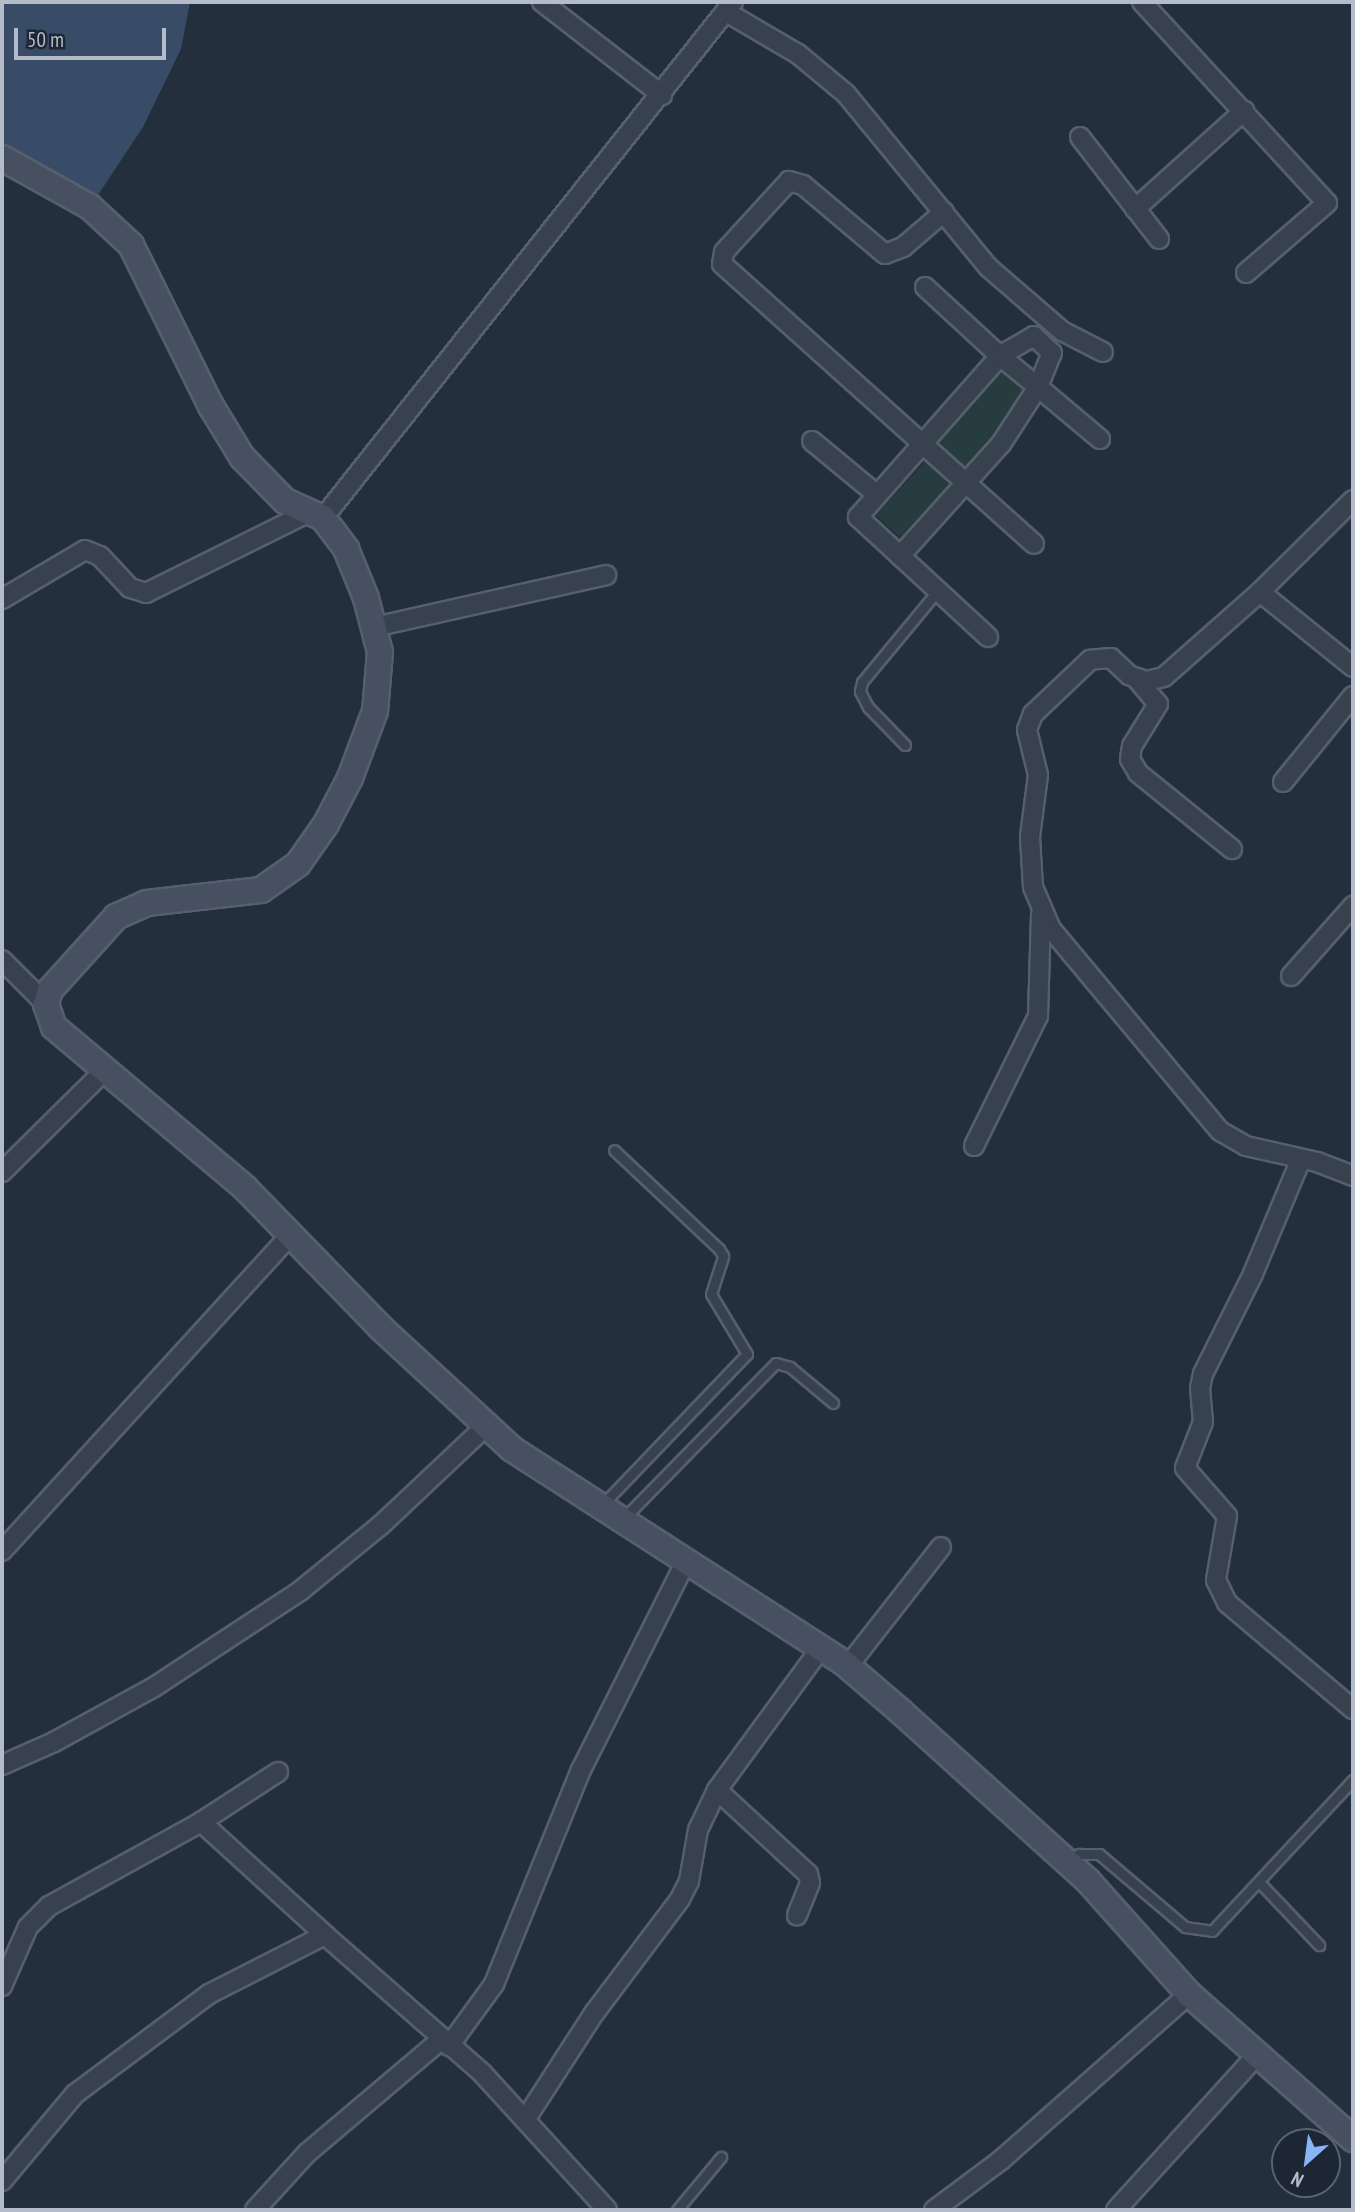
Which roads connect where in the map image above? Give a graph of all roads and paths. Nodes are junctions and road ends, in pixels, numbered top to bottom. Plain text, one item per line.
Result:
1 (542, 2) edge
2 (1142, 2) edge
3 (731, 7) edge
4 (662, 95) junction
5 (1244, 111) junction
6 (1080, 137) dead end
7 (2, 158) edge
8 (1135, 209) junction
9 (944, 212) junction
10 (1159, 239) dead end
11 (1247, 274) dead end
12 (925, 287) dead end
13 (1062, 331) junction
14 (1045, 346) junction
15 (1103, 352) dead end
16 (1000, 356) junction
17 (1038, 387) junction
18 (1100, 439) dead end
19 (812, 441) dead end
20 (922, 447) junction
21 (964, 484) junction
22 (876, 494) junction
23 (1353, 500) edge
24 (316, 515) junction
25 (1034, 544) dead end
26 (900, 556) junction
27 (607, 575) dead end
28 (938, 590) junction
29 (1260, 592) junction
30 (2, 599) edge
31 (374, 627) junction
32 (988, 637) dead end
33 (1353, 667) edge
34 (1136, 678) junction
35 (1353, 696) edge
36 (905, 745) dead end
37 (1283, 782) dead end
38 (1232, 849) dead end
39 (1353, 906) edge
40 (1041, 913) junction
41 (2, 960) edge
42 (1290, 976) dead end
43 (46, 1004) junction
44 (103, 1072) junction
45 (974, 1146) dead end
46 (614, 1150) dead end
47 (1301, 1159) junction
48 (2, 1172) edge
49 (1353, 1176) edge
50 (291, 1235) junction
51 (833, 1403) dead end
52 (486, 1426) junction
53 (601, 1505) junction
54 (622, 1519) junction
55 (941, 1547) dead end
56 (2, 1551) edge
57 (686, 1560) junction
58 (821, 1648) junction
59 (848, 1666) junction
60 (1353, 1709) edge
61 (2, 1765) edge
62 (278, 1772) dead end
63 (1353, 1780) edge
64 (717, 1790) junction
65 (201, 1822) junction
66 (1066, 1861) junction
67 (1260, 1883) junction
68 (797, 1916) dead end
69 (325, 1935) junction
70 (1319, 1945) dead end
71 (2, 1986) edge
72 (1189, 1994) junction
73 (445, 2043) junction
74 (1256, 2056) junction
75 (525, 2120) junction
76 (1353, 2139) edge
77 (721, 2157) dead end
78 (2, 2181) edge
79 (255, 2210) edge
80 (607, 2210) edge
81 (677, 2210) edge
82 (934, 2210) edge
83 (1116, 2210) edge

1 - 4 street
2 - 5 street
3 - 4 street
3 - 9 street
4 - 24 street
5 - 8 street
5 - 11 street
6 - 8 street
7 - 24 street
8 - 10 street
9 - 13 street
9 - 20 street
12 - 16 street
13 - 14 street
13 - 15 street
14 - 16 street
14 - 17 street
16 - 17 street
16 - 20 street
17 - 18 street
17 - 21 street
19 - 22 street
20 - 21 street
20 - 22 street
21 - 25 street
21 - 26 street
22 - 26 street
23 - 29 street
24 - 30 street
24 - 31 street
26 - 28 street
27 - 31 street
28 - 32 street
28 - 36 lane
29 - 33 street
29 - 34 street
31 - 43 street
34 - 38 street
34 - 40 street
35 - 37 street
39 - 42 street
40 - 45 street
40 - 47 street
41 - 43 street
43 - 44 street
44 - 48 street
44 - 50 street
46 - 53 lane
47 - 49 street
47 - 60 street
50 - 52 street
50 - 56 street
51 - 54 lane
52 - 53 street
52 - 61 street
53 - 54 street
54 - 57 street
55 - 59 street
57 - 58 street
57 - 73 street
58 - 59 street
58 - 64 street
59 - 66 street
62 - 65 street
63 - 67 lane
64 - 68 street
64 - 75 street
65 - 69 street
65 - 71 street
66 - 67 lane
66 - 72 street
67 - 70 lane
69 - 73 street
69 - 78 street
72 - 74 street
72 - 82 street
73 - 75 street
73 - 79 street
74 - 76 street
74 - 83 street
75 - 80 street
77 - 81 lane

